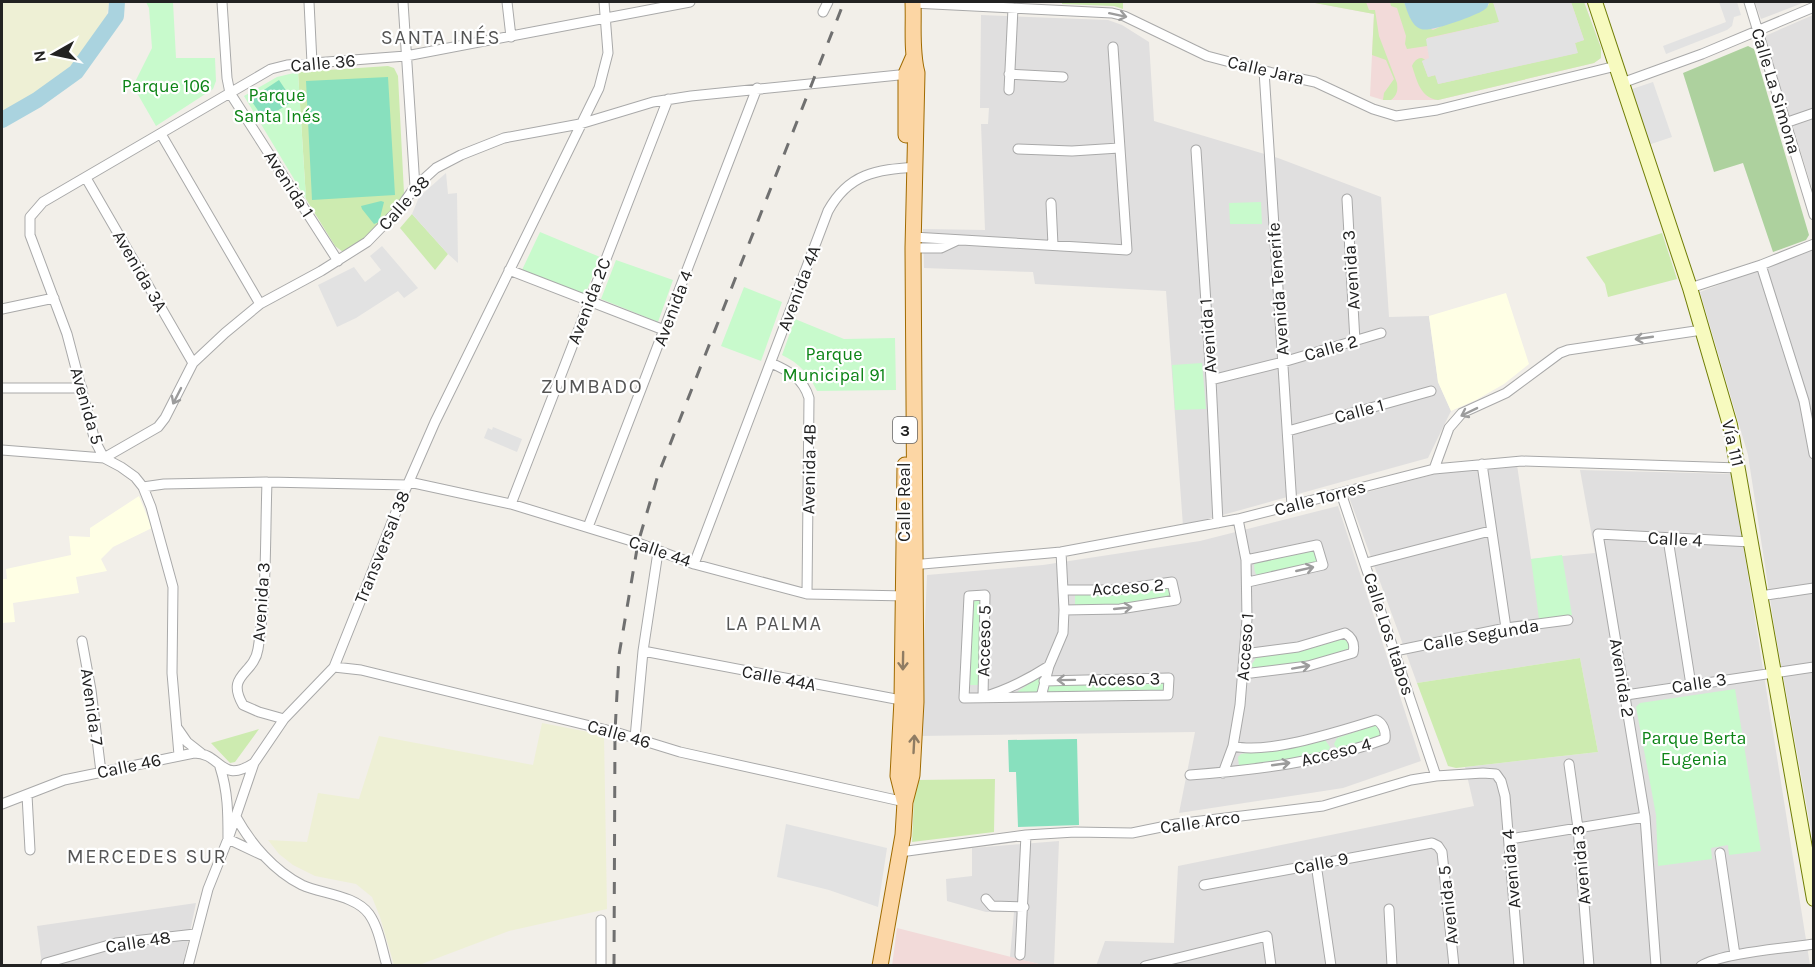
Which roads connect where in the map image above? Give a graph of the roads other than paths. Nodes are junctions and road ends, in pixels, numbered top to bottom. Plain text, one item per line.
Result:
1 (222, 2) edge
2 (309, 2) edge
3 (403, 2) edge
4 (507, 2) edge
5 (604, 2) edge
6 (690, 2) edge
7 (828, 2) edge
8 (913, 2) edge
9 (1595, 2) edge
10 (1749, 2) edge
11 (1814, 7) edge
12 (1013, 8) junction
13 (824, 12) dead end
14 (606, 18) junction
15 (1759, 32) junction
16 (511, 37) junction
17 (1113, 47) dead end
18 (406, 56) junction
19 (312, 63) junction
20 (1616, 66) junction
21 (912, 68) junction
22 (1264, 71) junction
23 (1010, 74) junction
24 (1063, 77) dead end
25 (1622, 83) junction
26 (757, 88) junction
27 (1009, 90) dead end
28 (230, 93) junction
29 (668, 99) junction
30 (1814, 113) edge
31 (1785, 123) junction
32 (580, 124) junction
33 (161, 134) junction
34 (1119, 148) junction
35 (1018, 149) dead end
36 (1196, 150) dead end
37 (911, 167) junction
38 (86, 178) junction
39 (415, 187) junction
40 (1347, 199) dead end
41 (1051, 203) dead end
42 (1814, 214) edge
43 (30, 217) joint
44 (913, 242) junction
45 (1814, 244) edge
46 (1053, 245) junction
47 (338, 261) junction
48 (1761, 265) junction
49 (510, 270) junction
50 (1690, 288) junction
51 (54, 298) junction
52 (589, 300) junction
53 (260, 304) junction
54 (2, 309) edge
55 (664, 330) junction
56 (1702, 330) junction
57 (1381, 333) dead end
58 (1355, 341) junction
59 (1283, 362) junction
60 (194, 363) junction
61 (771, 363) junction
62 (1211, 380) junction
63 (2, 388) edge
64 (82, 388) junction
65 (1431, 391) dead end
66 (1287, 431) junction
67 (2, 450) edge
68 (1814, 454) edge
69 (104, 458) junction
70 (1482, 464) junction
71 (1739, 468) junction
72 (1434, 470) junction
73 (267, 482) junction
74 (408, 484) junction
75 (143, 487) junction
76 (1341, 493) junction
77 (511, 504) junction
78 (1292, 506) junction
79 (1238, 519) junction
80 (1218, 523) junction
81 (588, 526) junction
82 (1490, 531) junction
83 (1599, 534) joint
84 (1668, 539) junction
85 (1751, 542) junction
86 (658, 552) junction
87 (1061, 552) junction
88 (1246, 560) junction
89 (1366, 563) junction
90 (694, 564) junction
91 (910, 565) junction
92 (1248, 582) junction
93 (1814, 588) edge
94 (1063, 590) junction
95 (807, 594) junction
96 (910, 596) junction
97 (1760, 596) junction
98 (1064, 610) junction
99 (1568, 620) dead end
100 (1506, 628) junction
101 (82, 641) dead end
102 (643, 651) junction
103 (1395, 651) junction
104 (1244, 654) junction
105 (1049, 666) junction
106 (334, 667) junction
107 (1814, 667) edge
108 (1773, 671) junction
109 (1243, 674) junction
110 (1044, 681) junction
111 (1691, 685) junction
112 (1626, 695) junction
113 (983, 697) junction
114 (1041, 697) junction
115 (909, 701) junction
116 (284, 719) junction
117 (175, 721) junction
118 (1329, 735) junction
119 (635, 738) junction
120 (1233, 746) junction
121 (201, 753) junction
122 (179, 755) junction
123 (1334, 755) junction
124 (254, 764) junction
125 (1569, 764) dead end
126 (220, 767) junction
127 (102, 772) junction
128 (1223, 772) junction
129 (1496, 774) joint
130 (1190, 775) dead end
131 (1436, 776) junction
132 (27, 795) junction
133 (905, 802) junction
134 (2, 804) edge
135 (236, 817) junction
136 (1644, 817) junction
137 (1578, 828) junction
138 (1026, 835) junction
139 (228, 839) junction
140 (1510, 839) junction
141 (1438, 846) joint
142 (30, 850) dead end
143 (900, 852) junction
144 (1720, 853) dead end
145 (265, 856) junction
146 (1316, 864) junction
147 (1811, 873) edge
148 (1204, 885) dead end
149 (986, 898) dead end
150 (1814, 899) edge
151 (1024, 907) junction
152 (1389, 909) dead end
153 (601, 920) dead end
154 (195, 934) junction
155 (1814, 944) edge
156 (1020, 955) dead end
157 (1736, 955) junction
158 (46, 963) dead end
159 (188, 966) edge
160 (387, 966) edge
161 (601, 966) edge
162 (880, 966) edge
163 (1145, 966) edge
164 (1271, 966) edge
165 (1331, 966) edge
166 (1392, 966) edge
167 (1454, 966) edge
168 (1519, 966) edge
169 (1589, 966) edge
170 (1656, 966) edge
171 (1701, 966) edge

1 - 28 street, Avenida 1
2 - 19 street
3 - 18 street
4 - 16 street
5 - 14 street, Transversal 38
6 - 14 street, Calle 36
7 - 13 street
8 - 12 street, Calle Jara
8 - 21 main road, Calle Real / 3
9 - 20 main road, Vía 111
10 - 15 street, Calle La Simona
11 - 15 street
12 -> 22 street, Calle Jara
12 - 23 street
14 - 16 street, Calle 36
14 - 32 street, Transversal 38
15 - 25 street
15 - 31 street, Calle La Simona
16 - 18 street, Calle 36
17 - 34 street
18 - 19 street, Calle 36
18 - 39 street
19 - 28 street, Calle 36
20 - 22 street, Calle Jara
20 - 25 main road, Vía 111
21 - 26 street, Calle 38
21 - 37 main road, Calle Real / 3
22 - 59 street, Avenida Tenerife
23 - 24 street
23 - 27 street
25 - 50 main road, Vía 111
26 - 29 street, Calle 38
26 - 55 street, Avenida 4
28 - 33 street, Calle 36
28 - 47 street, Avenida 1
29 - 32 street, Calle 38
29 - 52 street, Avenida 2C
30 - 31 street
31 - 42 street, Calle La Simona
32 - 39 street, Calle 38
32 - 49 street, Transversal 38
33 - 38 street, Calle 36
33 - 53 street
34 - 35 street
34 - 46 street
36 - 62 street, Avenida 1
37 - 44 main road, Calle Real / 3
37 - 61 street, Avenida 4A
37 - 91 main road, Calle Real / 3
38 - 43 street, Calle 36
38 - 60 street, Avenida 3A
39 - 47 street, Calle 38
40 - 58 street, Avenida 3
41 - 46 street
43 - 51 street, Avenida 5
44 - 46 street
44 - 91 main road, Calle Real / 3
45 - 48 street
47 - 53 street, Calle 38
48 - 50 street
48 - 68 street
49 - 52 street
49 - 74 street, Transversal 38
50 - 56 main road, Vía 111
51 - 54 street
51 - 64 street, Avenida 5
52 - 55 street
52 - 77 street, Avenida 2C
53 - 60 street, Calle 38
55 - 81 street, Avenida 4
56 - 71 main road, Vía 111
56 -> 72 street
57 - 58 street, Calle 2
58 - 59 street, Calle 2
59 - 62 street, Calle 2
59 - 66 street, Avenida Tenerife
60 -> 69 street, Calle 38
61 - 90 street, Avenida 4A
61 - 95 street, Avenida 4B
62 - 80 street, Avenida 1
63 - 64 street
64 - 69 street, Avenida 5
65 - 66 street, Calle 1
66 - 78 street, Avenida Tenerife
67 - 69 street
69 - 75 street, Avenida 5
70 - 71 street, Calle Torres
70 - 72 street, Calle Torres
70 - 82 street
71 - 85 main road, Vía 111
72 - 76 street, Calle Torres
73 - 74 street, Calle 44
73 - 75 street, Calle 44
73 - 116 street, Avenida 3
74 - 77 street, Calle 44
74 - 106 street, Transversal 38
75 - 117 street, Avenida 5
76 - 78 street, Calle Torres
76 - 89 street, Calle Los Itabos
77 - 81 street, Calle 44
78 - 79 street, Calle Torres
79 - 80 street, Calle Torres
79 - 88 street, Acceso 1
80 - 87 street, Calle Torres
81 - 86 street, Calle 44
82 - 89 street
82 - 100 street
83 - 84 street, Calle 4
83 - 112 street, Avenida 2
84 - 85 street, Calle 4
84 - 111 street
85 - 97 main road, Vía 111
86 - 90 street, Calle 44
86 - 102 street
87 - 91 street, Calle Torres
87 - 94 street
88 - 92 street, Acceso 1
92 -> 88 street
89 - 103 street, Calle Los Itabos
90 - 95 street, Calle 44
91 - 96 main road, Calle Real / 3
92 - 104 street, Acceso 1
93 - 97 street
94 - 98 street
98 -> 94 street, Acceso 2
95 - 96 street, Calle 44
96 - 115 main road, Calle Real / 3
97 - 108 main road, Vía 111
98 - 105 street
99 - 100 street, Calle Segunda
100 - 103 street, Calle Segunda
101 - 127 street, Avenida 7
102 - 115 street, Calle 44A
102 - 119 street
103 - 131 street, Calle Los Itabos
104 - 109 street, Acceso 1
109 -> 104 street
105 - 110 street
105 - 113 street
106 - 116 street, Transversal 38
106 - 119 street, Calle 46
107 - 108 street, Calle 3
108 - 111 street, Calle 3
108 - 147 main road, Vía 111
109 - 120 street, Acceso 1
110 - 114 street
114 -> 110 street, Acceso 3
111 - 112 street, Calle 3
112 - 136 street, Avenida 2
113 - 113 street, Acceso 5
113 - 114 street
115 - 133 main road, Calle Real / 3
116 - 124 street, Transversal 38
117 - 121 street
117 - 122 street, Avenida 5
118 - 120 street, Acceso 4
118 - 123 street
118 - 123 street, Acceso 4
119 - 133 street, Calle 46
120 - 128 street, Acceso 1
121 - 122 street, Calle 46
121 - 126 street
122 - 127 street, Calle 46
128 -> 123 street, Acceso 4
124 - 126 street
124 - 135 street, Transversal 38
125 - 137 street, Avenida 3
126 - 139 street
127 - 132 street, Calle 46
128 - 130 street, Acceso 4
129 - 131 street, Calle Arco
129 - 140 street, Avenida 4
131 - 138 street, Calle Arco
132 - 134 street, Calle 46
132 - 142 street
133 - 143 main road, Calle Real / 3
135 - 139 street, Transversal 38
135 - 145 street
136 - 137 street
136 - 170 street, Avenida 2
137 - 140 street
137 - 169 street, Avenida 3
138 - 143 street, Calle Arco
138 - 151 street
139 - 145 street
139 - 154 street, Transversal 38
140 - 168 street, Avenida 4
141 - 146 street, Calle 9
141 - 167 street, Avenida 5
143 - 162 main road, Calle Real / 3
144 - 157 street
145 - 160 street
146 - 148 street, Calle 9
146 - 165 street
147 - 150 main road, Vía 111
149 - 151 street
151 - 156 street
152 - 166 street
153 - 161 street
154 - 158 street, Calle 48
154 - 159 street, Transversal 38
155 - 157 street
157 - 171 street
163 - 164 street

